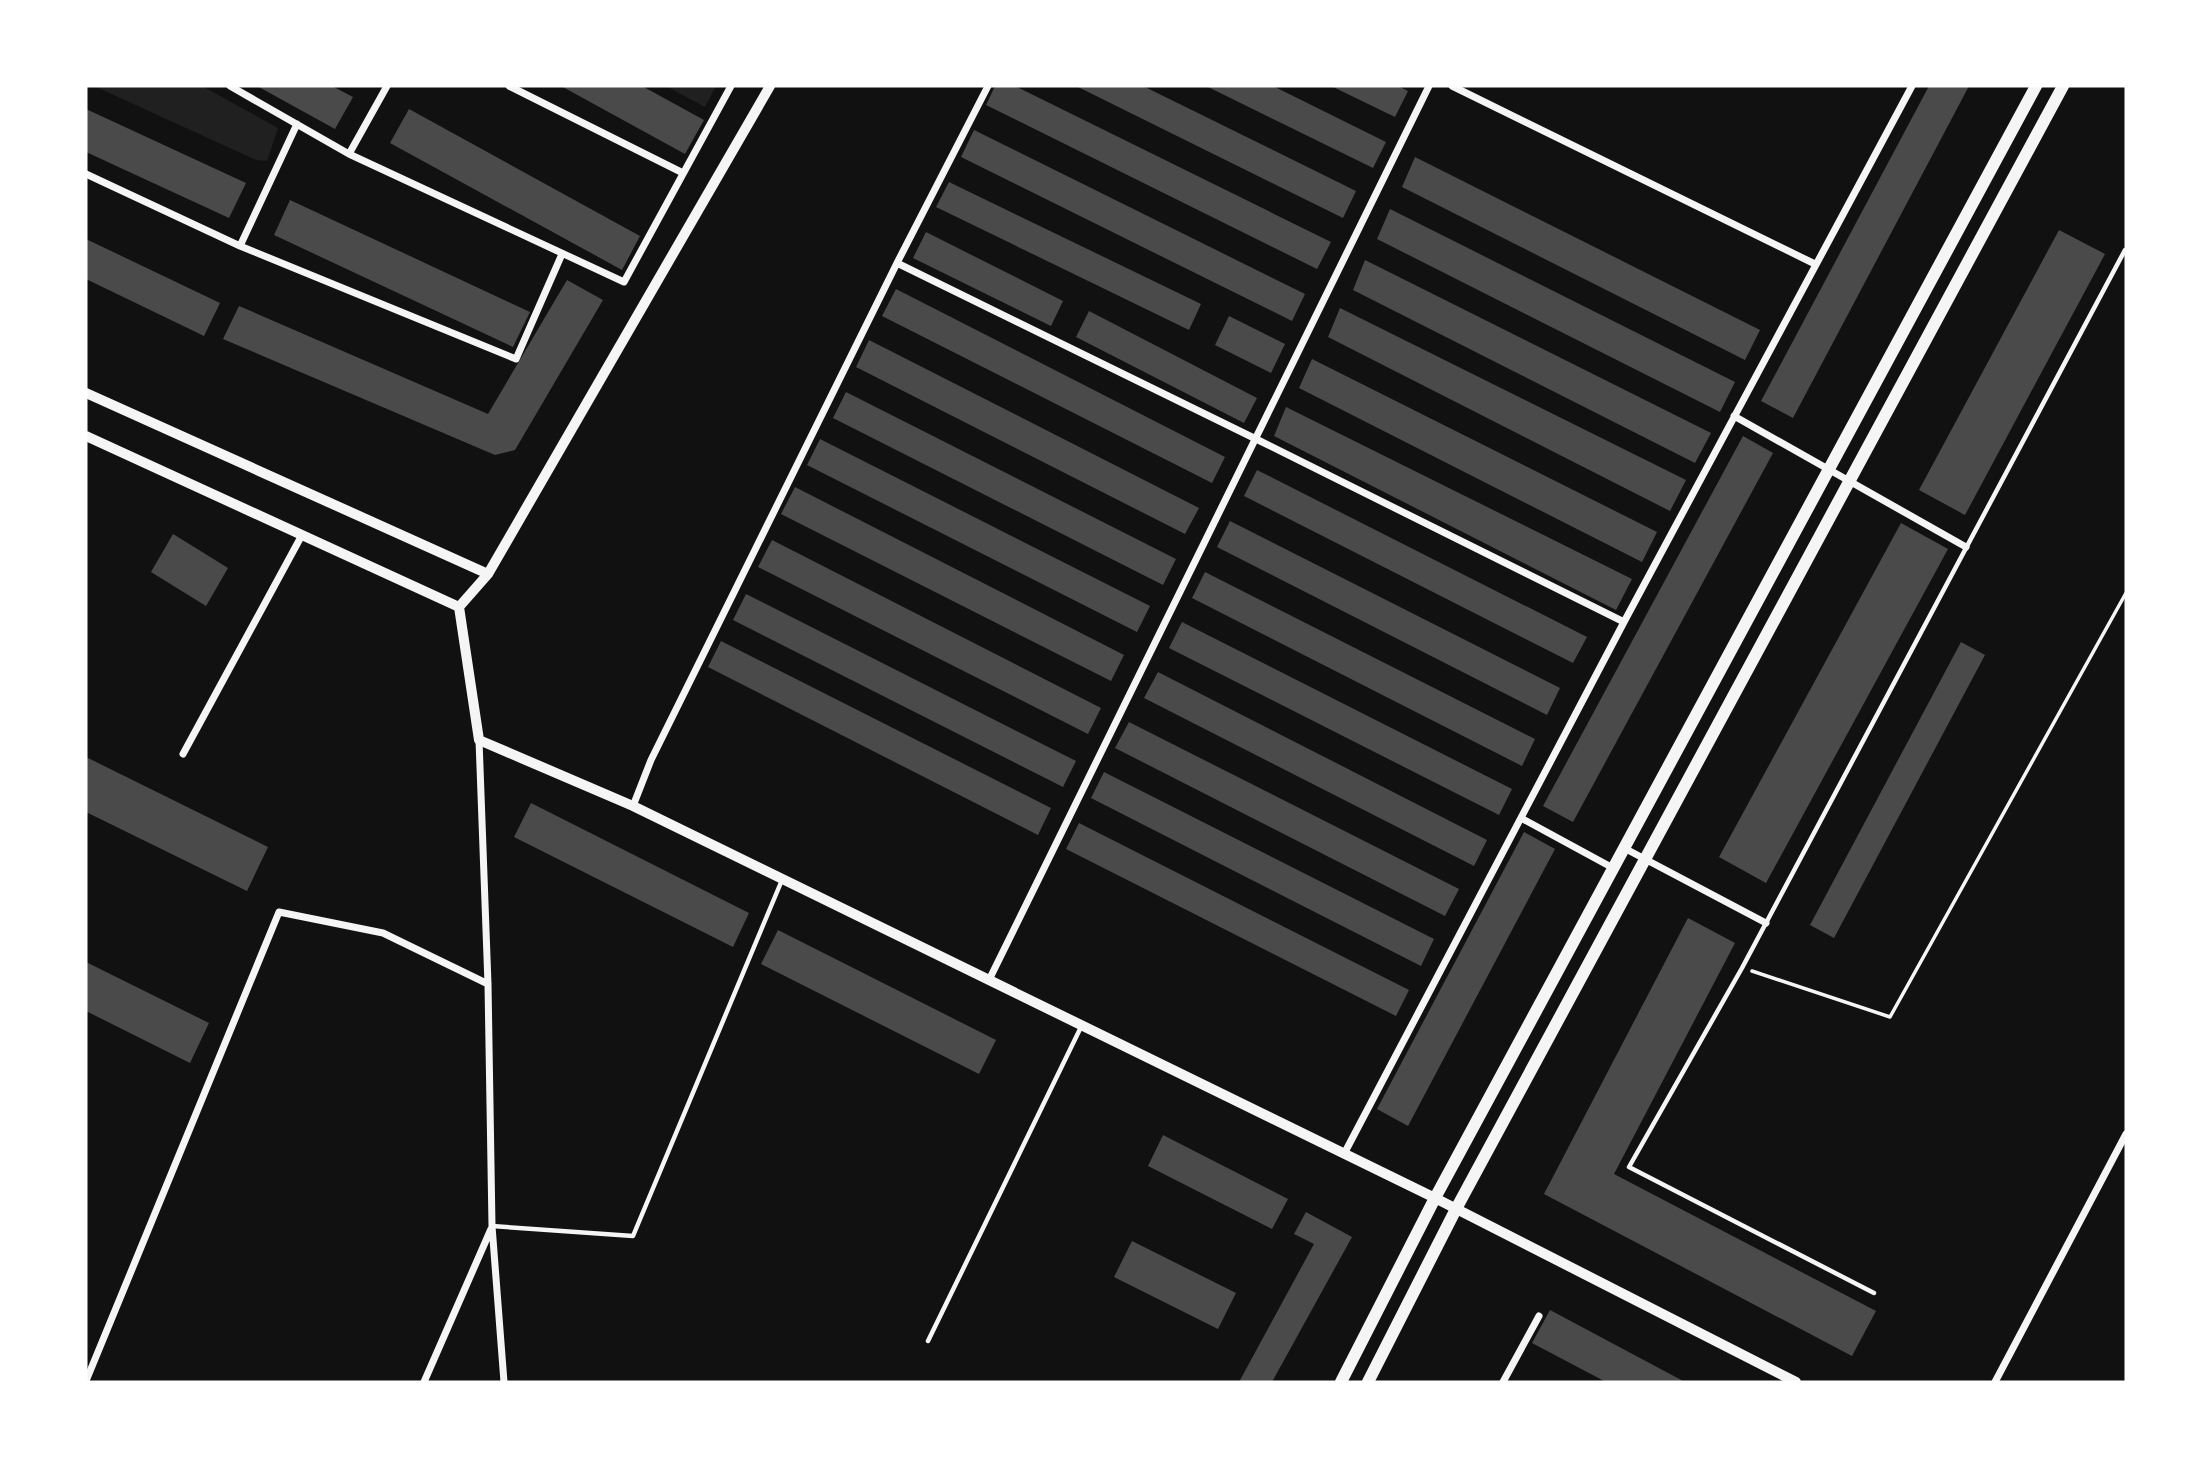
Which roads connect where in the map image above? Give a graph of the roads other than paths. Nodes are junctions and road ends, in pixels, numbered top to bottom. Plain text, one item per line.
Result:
1 (230, 86) edge
2 (387, 86) edge
3 (509, 86) edge
4 (731, 86) edge
5 (770, 86) edge
6 (988, 86) edge
7 (1429, 86) edge
8 (1451, 86) edge
9 (1912, 86) edge
10 (2036, 86) edge
11 (2063, 86) edge
12 (297, 124) junction
13 (349, 154) junction
14 (683, 173) junction
15 (86, 174) edge
16 (240, 246) junction
17 (2125, 250) edge
18 (562, 254) junction
19 (897, 263) junction
20 (1815, 264) junction
21 (86, 393) edge
22 (1734, 416) junction
23 (86, 436) edge
24 (1256, 439) junction
25 (1828, 470) junction
26 (1849, 481) junction
27 (302, 535) junction
28 (1966, 547) junction
29 (488, 574) junction
30 (459, 607) junction
31 (1624, 622) junction
32 (480, 740) junction
33 (183, 754) dead end
34 (633, 806) junction
35 (1521, 818) junction
36 (1624, 848) junction
37 (1645, 859) junction
38 (1613, 868) junction
39 (782, 879) junction
40 (1766, 923) junction
41 (989, 981) junction
42 (488, 984) junction
43 (1082, 1026) junction
44 (2126, 1134) edge
45 (1344, 1154) junction
46 (1435, 1198) junction
47 (1457, 1209) junction
48 (492, 1226) junction
49 (1874, 1293) dead end
50 (1539, 1316) dead end
51 (928, 1341) dead end
52 (86, 1381) edge
53 (424, 1382) edge
54 (504, 1382) edge
55 (1341, 1382) edge
56 (1368, 1382) edge
57 (1503, 1382) edge
58 (1796, 1382) edge
59 (1995, 1382) edge

1 - 12 street
2 - 13 street
3 - 14 street
4 - 14 street
5 - 29 street
6 - 19 street
7 - 24 street
8 - 20 street
9 - 20 street
10 - 25 main road
11 - 26 main road
12 - 13 street
12 - 16 street
13 - 18 street
14 - 18 street
15 - 16 street
16 - 18 street
17 - 28 lane
19 - 24 street
19 - 34 street
20 - 22 street
21 - 29 street
22 - 25 street
22 - 31 street
23 - 27 street
24 - 31 street
24 - 41 street
25 - 26 street
25 - 36 main road
26 - 28 street
26 - 37 main road
27 - 30 street
27 - 33 street
28 - 40 lane
29 - 30 street
30 - 32 street
31 - 35 street
32 - 34 street
32 - 42 street
34 - 39 street
35 - 38 street
35 - 45 street
36 - 37 street
36 - 38 main road
37 - 40 street
37 - 47 main road
38 - 46 main road
39 - 41 street
39 - 48 lane
40 - 49 lane
41 - 43 street
42 - 48 street
42 - 52 street
43 - 45 street
43 - 51 lane
44 - 59 street
45 - 46 street
46 - 47 street
46 - 55 main road
47 - 56 main road
47 - 58 street
48 - 53 street
48 - 54 street
50 - 57 street

